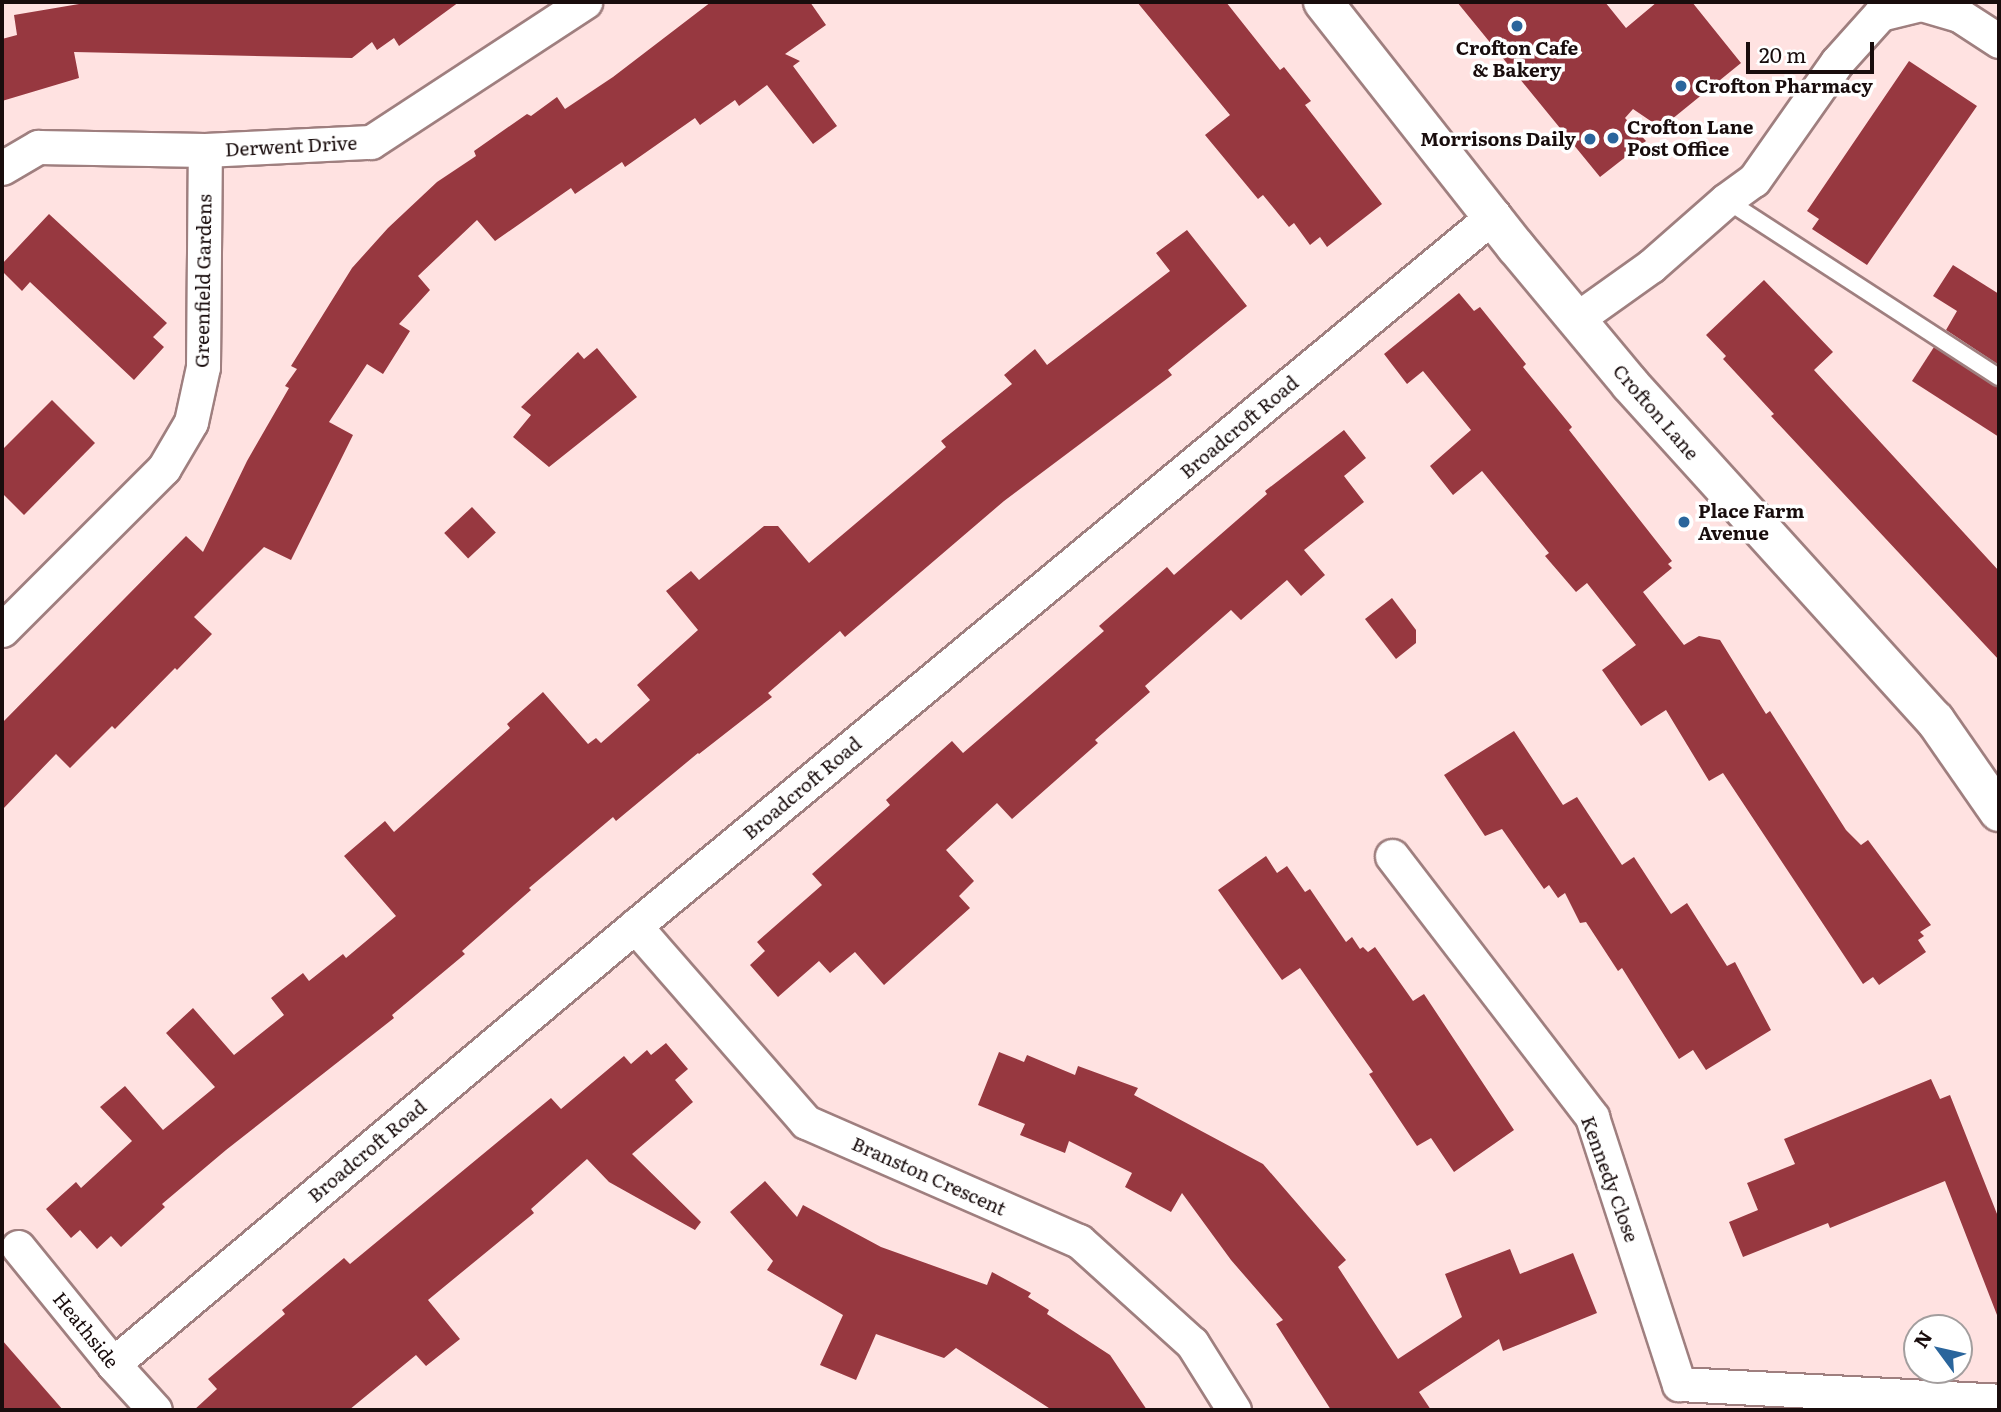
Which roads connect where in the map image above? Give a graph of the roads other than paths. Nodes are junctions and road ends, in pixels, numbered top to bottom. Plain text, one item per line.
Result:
1 (584, 2) edge
2 (1323, 2) edge
3 (1874, 8) edge
4 (1999, 41) edge
5 (205, 150) junction
6 (2, 168) edge
7 (1726, 200) junction
8 (1494, 215) junction
9 (1578, 318) junction
10 (1999, 377) edge
11 (2, 630) edge
12 (1999, 812) edge
13 (1392, 856) dead end
14 (635, 926) junction
15 (18, 1247) dead end
16 (113, 1364) junction
17 (1858, 1401) edge
18 (1999, 1401) edge
19 (155, 1410) edge
20 (1234, 1410) edge

1 - 5 street, Derwent Drive
2 - 8 street, Crofton Lane
3 - 4 street
3 - 7 street
5 - 6 street, Derwent Drive
5 - 11 street, Greenfield Gardens
7 - 9 street
7 - 10 lane
8 - 9 street, Crofton Lane
8 - 14 street, Broadcroft Road
9 - 12 street, Crofton Lane
13 - 17 street, Kennedy Close
14 - 16 street, Broadcroft Road
14 - 20 street, Branston Crescent
15 - 16 street, Heathside
16 - 19 street, Heathside
17 - 18 street, Kennedy Close

